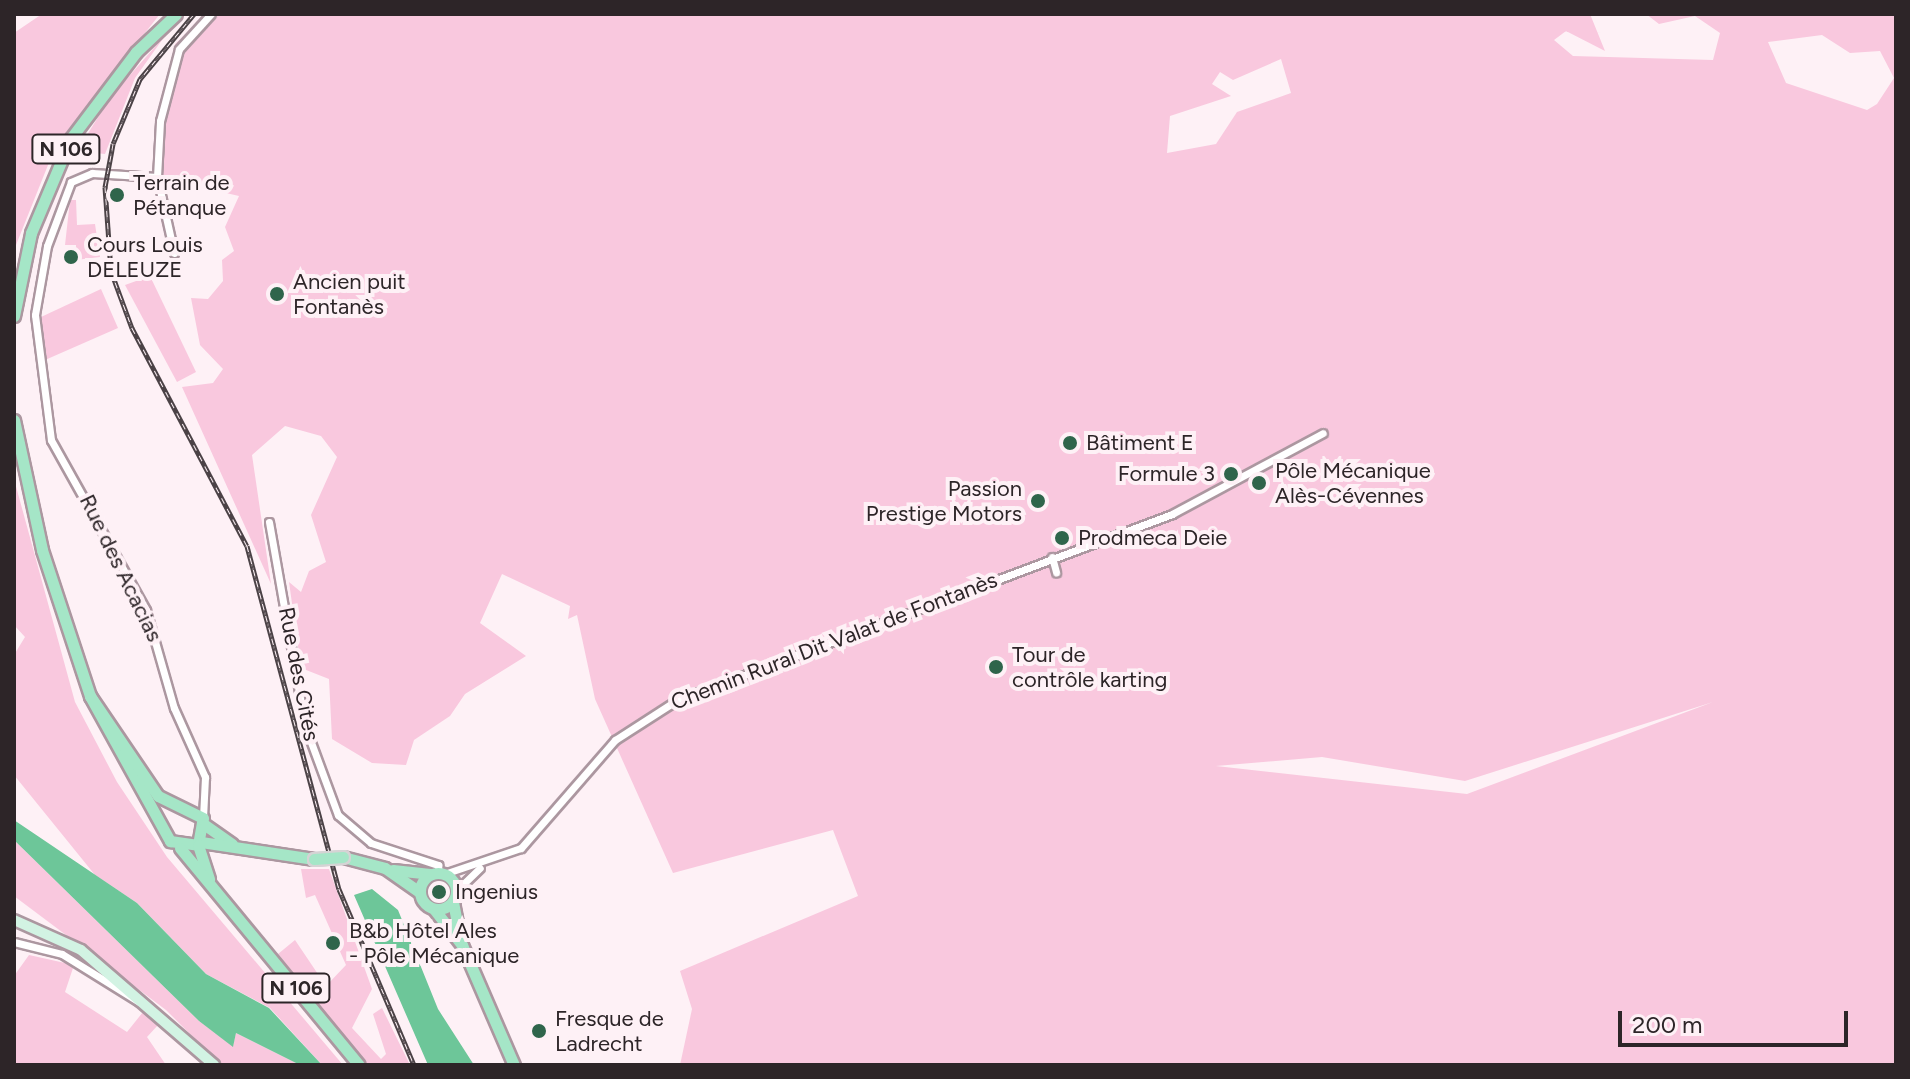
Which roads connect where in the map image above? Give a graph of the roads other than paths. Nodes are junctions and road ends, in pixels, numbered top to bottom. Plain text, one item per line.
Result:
1 (176, 14) edge
2 (211, 14) edge
3 (157, 177) junction
4 (174, 253) dead end
5 (14, 316) edge
6 (14, 420) edge
7 (1323, 433) dead end
8 (269, 522) dead end
9 (1052, 557) junction
10 (1056, 572) dead end
11 (90, 696) junction
12 (205, 800) junction
13 (187, 809) junction
14 (204, 821) junction
15 (166, 830) junction
16 (199, 843) junction
17 (233, 844) junction
18 (180, 848) junction
19 (486, 864) junction
20 (385, 868) junction
21 (438, 874) junction
22 (418, 891) junction
23 (455, 896) junction
24 (434, 909) junction
25 (231, 913) junction
26 (14, 920) edge
27 (14, 942) edge
28 (462, 945) junction
29 (145, 1000) junction
30 (214, 1065) edge
31 (359, 1065) edge
32 (514, 1065) edge

1 - 5 main road, N 106
2 - 3 street
3 - 4 street
3 - 12 street, Rue des Acacias
6 - 11 main road
7 - 9 street, Chemin Rural Dit Valat de Fontanès
8 - 21 street, Rue des Cités
9 - 10 street
9 - 19 street, Chemin Rural Dit Valat de Fontanès
11 - 13 main road
11 - 15 main road
12 - 13 street
12 - 14 street, Rue des Acacias
13 - 14 main road
13 - 15 main road
14 - 16 main road
14 - 17 main road
15 - 18 main road
16 - 17 main road
16 - 18 main road
16 - 25 main road, N 106
17 - 20 main road, bridge
18 - 25 main road, N 106
19 - 21 street, Chemin Rural Dit Valat de Fontanès
19 - 23 street, Chemin Rural Dit Valat de Fontanès
20 - 21 main road
20 - 22 main road
21 - 22 main road
21 - 23 main road
22 - 24 main road
23 - 24 main road
23 - 28 main road
24 - 28 main road
25 - 31 main road, N 106
26 - 29 main road
27 - 29 street
28 - 32 main road
29 - 30 main road

